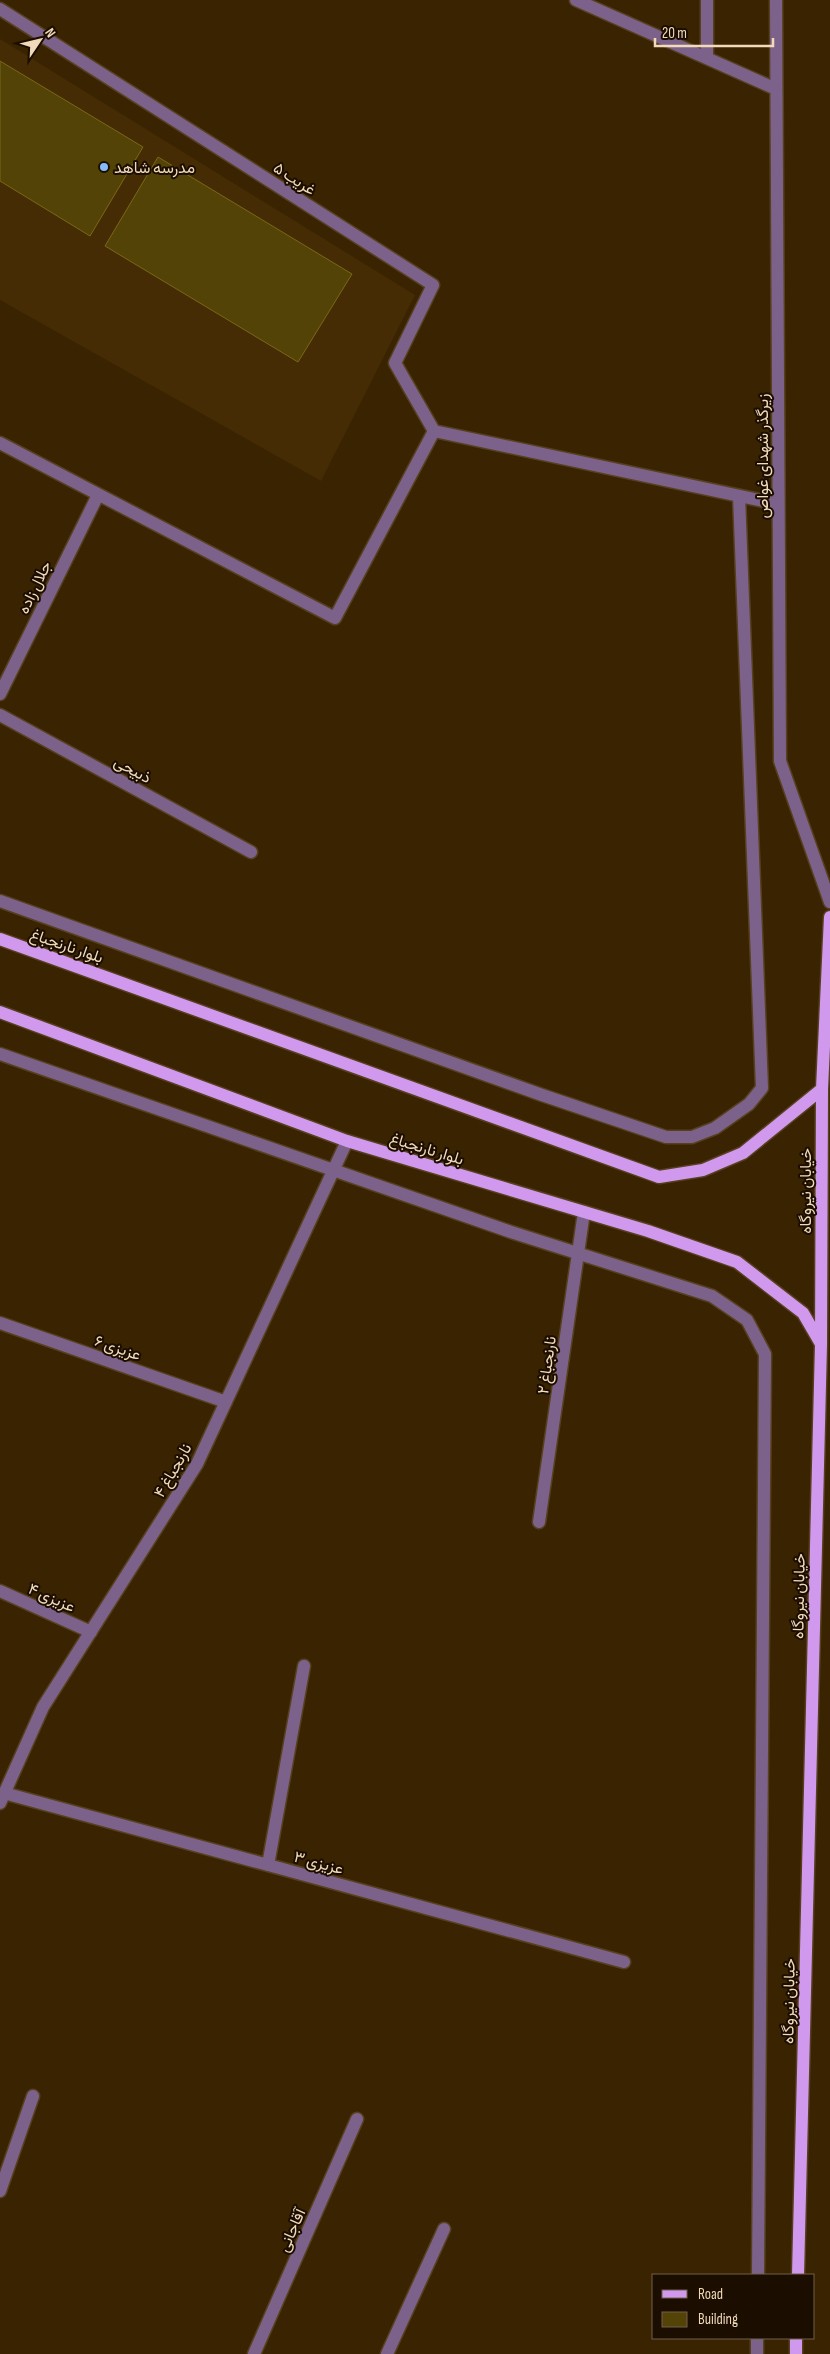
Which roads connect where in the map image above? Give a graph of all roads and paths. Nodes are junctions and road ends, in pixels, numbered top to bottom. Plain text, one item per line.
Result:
1 (576, 0) edge
2 (707, 0) edge
3 (776, 0) edge
4 (0, 9) edge
5 (707, 58) junction
6 (776, 89) junction
7 (434, 432) junction
8 (0, 443) edge
9 (98, 495) junction
10 (739, 496) junction
11 (778, 504) junction
12 (0, 694) edge
13 (0, 715) edge
14 (251, 852) dead end
15 (0, 901) edge
16 (830, 902) edge
17 (830, 917) edge
18 (0, 939) edge
19 (0, 1012) edge
20 (0, 1054) edge
21 (822, 1089) junction
22 (347, 1141) junction
23 (334, 1170) junction
24 (584, 1212) junction
25 (578, 1254) junction
26 (0, 1323) edge
27 (821, 1344) junction
28 (226, 1402) junction
29 (539, 1522) dead end
30 (0, 1591) edge
31 (91, 1632) junction
32 (304, 1666) dead end
33 (2, 1798) edge
34 (268, 1865) junction
35 (624, 1962) dead end
36 (33, 2096) dead end
37 (357, 2119) dead end
38 (0, 2191) edge
39 (444, 2229) dead end
40 (758, 2274) edge
41 (798, 2274) edge
42 (757, 2339) edge
43 (796, 2339) edge
44 (254, 2354) edge
45 (387, 2354) edge
46 (757, 2354) edge
47 (796, 2354) edge

1 - 5 street
2 - 5 street
3 - 6 street, زیرگذر شهدای غواص
4 - 7 street, غریب ۵
5 - 6 street
6 - 11 street, زیرگذر شهدای غواص
7 - 9 street
7 - 10 street
8 - 9 street
9 - 12 street, جلال زاده
10 - 11 street
10 - 15 street
11 - 16 street, زیرگذر شهدای غواص
13 - 14 street, ذبیحی
17 - 21 main road, خیابان نیروگاه
18 - 21 main road, بلوار نارنجباغ
19 - 22 main road, بلوار نارنجباغ
20 - 23 street
21 - 27 main road, خیابان نیروگاه
22 - 23 street, نارنجباغ ۴
22 - 24 main road, بلوار نارنجباغ
23 - 25 street
23 - 28 street, نارنجباغ ۴
24 - 25 street, نارنجباغ ۲
24 - 27 main road, بلوار نارنجباغ
25 - 29 street, نارنجباغ ۲
25 - 40 street
26 - 28 street, عزیزی ۶
27 - 41 main road, خیابان نیروگاه
28 - 31 street, نارنجباغ ۴
30 - 31 street, عزیزی ۴
31 - 33 street, نارنجباغ ۴
32 - 34 street
33 - 34 street, عزیزی ۳
34 - 35 street, عزیزی ۳
36 - 38 street
37 - 44 street, آقاجانی
39 - 45 street
42 - 46 street
43 - 47 main road

